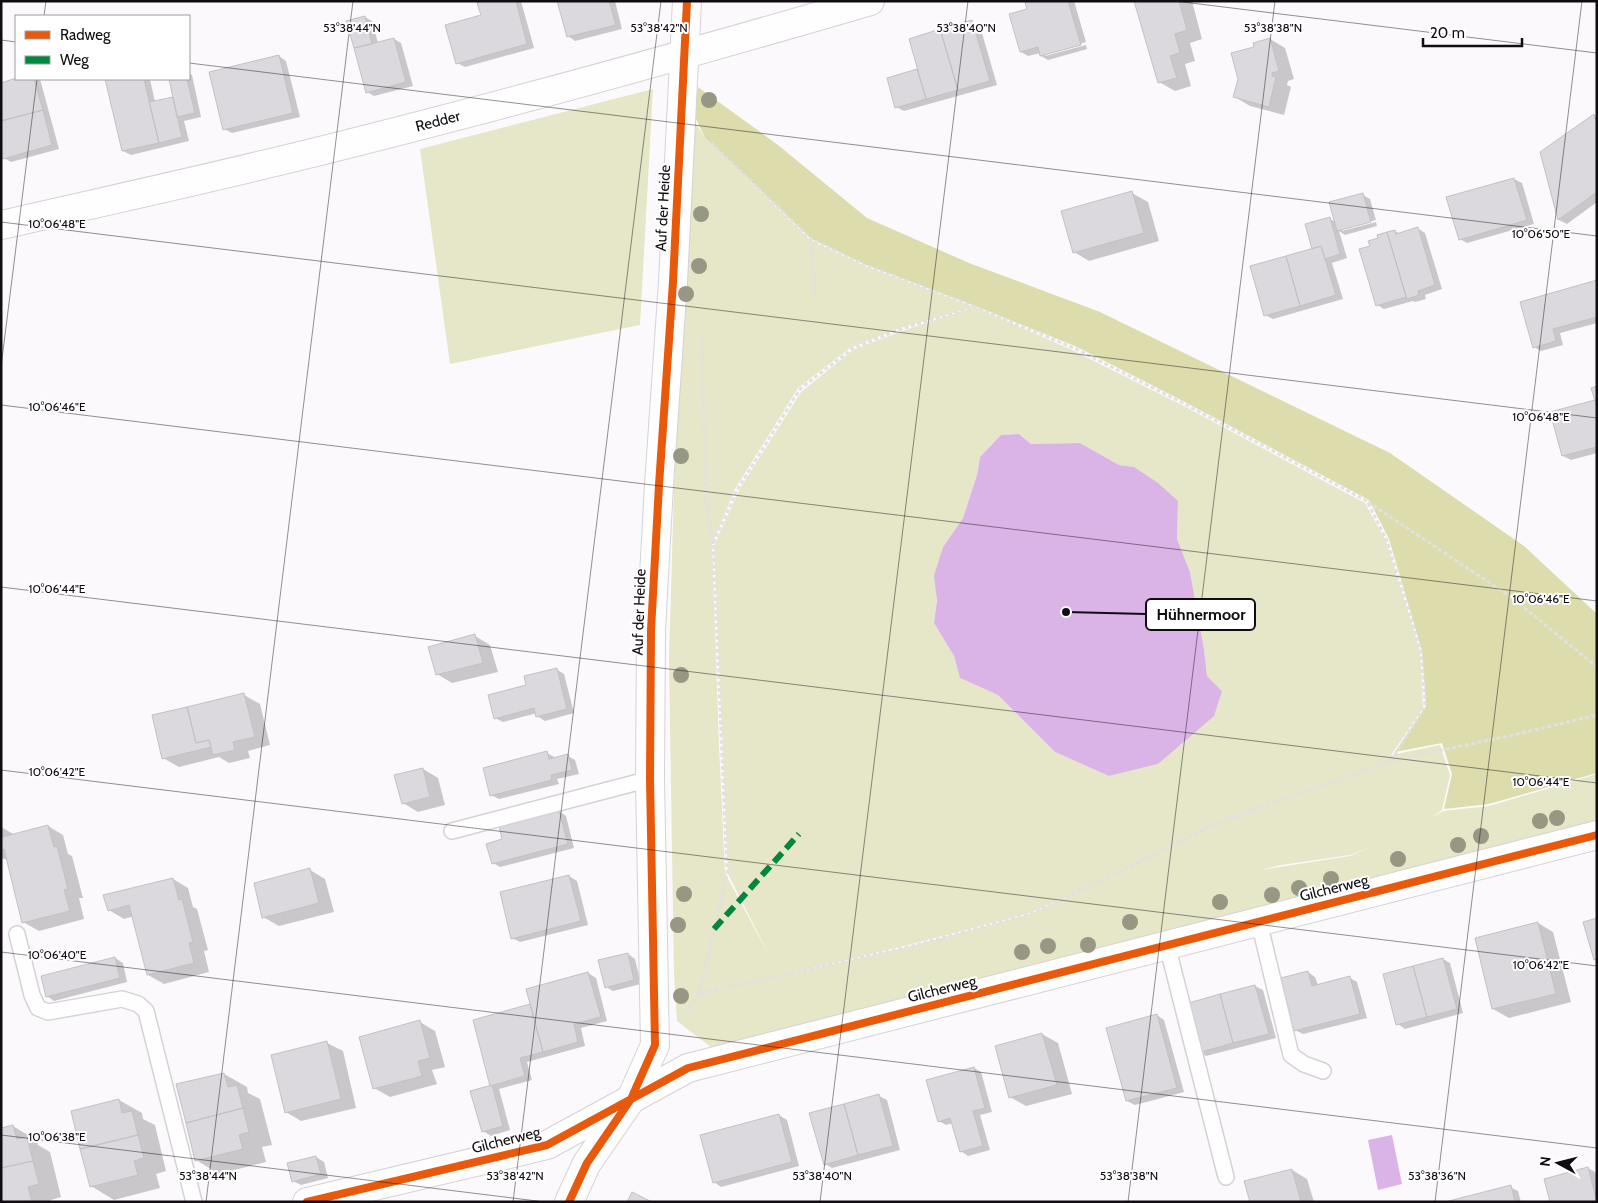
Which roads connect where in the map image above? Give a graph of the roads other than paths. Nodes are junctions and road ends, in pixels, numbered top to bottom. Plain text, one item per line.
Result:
1 (687, 1) edge
2 (870, 1) edge
3 (684, 56) junction
4 (1, 225) edge
5 (650, 778) junction
6 (452, 831) dead end
7 (1597, 835) edge
8 (1259, 922) junction
9 (17, 934) dead end
10 (1167, 946) junction
11 (1323, 1071) dead end
12 (632, 1099) junction
13 (1226, 1176) dead end
14 (194, 1202) edge
15 (307, 1202) edge
16 (568, 1202) edge

1 - 3 street, Auf der Heide
2 - 3 street, Redder
3 - 4 street, Redder
3 - 5 street, Auf der Heide
5 - 6 lane
5 - 12 street, Auf der Heide
7 - 8 street, Gilcherweg
8 - 10 street, Gilcherweg
8 - 11 lane
9 - 14 lane
10 - 12 street, Gilcherweg
10 - 13 lane
12 - 15 street, Gilcherweg
12 - 16 street, Auf der Heide

